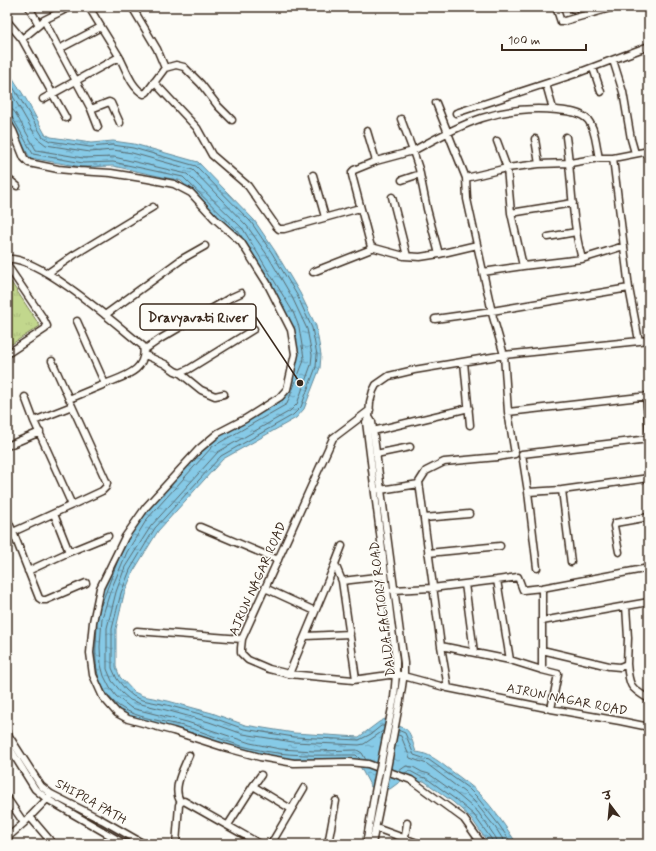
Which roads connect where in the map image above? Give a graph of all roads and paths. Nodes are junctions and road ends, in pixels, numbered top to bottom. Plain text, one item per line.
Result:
1 (29, 7) edge
2 (69, 7) edge
3 (89, 7) edge
4 (132, 7) edge
5 (556, 7) edge
6 (573, 7) edge
7 (578, 7) edge
8 (614, 7) edge
9 (60, 9) edge
10 (595, 10) edge
11 (44, 20) junction
12 (7, 21) edge
13 (39, 25) junction
14 (101, 27) junction
15 (22, 39) junction
16 (649, 46) edge
17 (59, 49) junction
18 (119, 57) junction
19 (613, 60) junction
20 (165, 68) junction
21 (593, 68) junction
22 (76, 81) junction
23 (154, 82) junction
24 (546, 84) junction
25 (601, 92) dead end
26 (54, 94) junction
27 (43, 99) dead end
28 (436, 103) dead end
29 (91, 109) junction
30 (553, 109) junction
31 (456, 113) dead end
32 (66, 118) dead end
33 (401, 119) dead end
34 (232, 120) dead end
35 (7, 121) edge
36 (120, 123) dead end
37 (98, 127) dead end
38 (367, 131) dead end
39 (447, 131) junction
40 (566, 137) dead end
41 (535, 139) dead end
42 (497, 141) dead end
43 (413, 151) junction
44 (649, 151) edge
45 (635, 153) junction
46 (598, 158) junction
47 (613, 158) junction
48 (376, 161) junction
49 (570, 163) junction
50 (539, 164) junction
51 (507, 168) junction
52 (314, 174) dead end
53 (420, 174) junction
54 (7, 178) edge
55 (466, 178) junction
56 (402, 180) dead end
57 (16, 186) dead end
58 (392, 197) dead end
59 (573, 203) junction
60 (153, 207) dead end
61 (360, 208) junction
62 (511, 213) junction
63 (325, 217) junction
64 (576, 232) junction
65 (548, 237) dead end
66 (477, 245) junction
67 (205, 246) dead end
68 (624, 246) junction
69 (371, 247) junction
70 (439, 254) junction
71 (407, 256) junction
72 (7, 259) edge
73 (582, 259) junction
74 (7, 265) edge
75 (522, 266) junction
76 (313, 272) dead end
77 (483, 272) junction
78 (48, 273) junction
79 (14, 274) junction
80 (7, 277) edge
81 (630, 288) junction
82 (241, 293) dead end
83 (492, 311) junction
84 (105, 315) junction
85 (435, 319) dead end
86 (77, 321) dead end
87 (254, 329) dead end
88 (649, 340) edge
89 (639, 341) junction
90 (9, 353) edge
91 (145, 353) junction
92 (504, 355) junction
93 (7, 360) edge
94 (52, 361) dead end
95 (464, 362) junction
96 (180, 372) junction
97 (105, 384) junction
98 (224, 394) dead end
99 (648, 396) edge
100 (25, 397) dead end
101 (69, 399) junction
102 (72, 406) junction
103 (469, 408) junction
104 (370, 410) junction
105 (508, 412) junction
106 (369, 417) junction
107 (34, 421) junction
108 (470, 425) dead end
109 (373, 431) junction
110 (649, 431) edge
111 (40, 432) junction
112 (649, 439) edge
113 (7, 446) edge
114 (410, 447) dead end
115 (376, 454) junction
116 (515, 454) junction
117 (522, 454) junction
118 (649, 478) edge
119 (419, 484) junction
120 (380, 490) junction
121 (562, 490) junction
122 (528, 492) junction
123 (72, 505) junction
124 (54, 514) junction
125 (469, 514) dead end
126 (649, 517) edge
127 (424, 518) junction
128 (7, 519) edge
129 (200, 527) dead end
130 (13, 532) junction
131 (7, 535) edge
132 (108, 536) dead end
133 (342, 546) dead end
134 (500, 546) dead end
135 (69, 552) junction
136 (619, 552) dead end
137 (428, 553) junction
138 (278, 560) junction
139 (571, 562) dead end
140 (335, 564) junction
141 (537, 568) dead end
142 (649, 568) edge
143 (28, 571) junction
144 (385, 576) junction
145 (497, 580) junction
146 (342, 581) junction
147 (86, 583) dead end
148 (465, 584) junction
149 (265, 588) junction
150 (432, 588) junction
151 (542, 588) junction
152 (393, 590) junction
153 (649, 602) edge
154 (626, 606) junction
155 (315, 610) junction
156 (542, 621) junction
157 (137, 631) dead end
158 (350, 634) junction
159 (306, 636) junction
160 (242, 639) junction
161 (441, 646) junction
162 (542, 650) junction
163 (474, 652) junction
164 (510, 660) junction
165 (627, 664) junction
166 (542, 670) junction
167 (289, 674) junction
168 (396, 674) junction
169 (404, 677) junction
170 (356, 679) junction
171 (448, 688) junction
172 (397, 699) junction
173 (649, 699) edge
174 (551, 709) junction
175 (649, 727) edge
176 (7, 733) edge
177 (7, 744) edge
178 (188, 755) dead end
179 (261, 775) dead end
180 (253, 786) junction
181 (304, 788) dead end
182 (49, 796) junction
183 (7, 798) edge
184 (336, 801) dead end
185 (181, 802) junction
186 (291, 809) junction
187 (30, 817) junction
188 (24, 823) junction
189 (407, 823) dead end
190 (228, 825) junction
191 (376, 828) junction
192 (7, 838) edge
193 (405, 841) edge
194 (54, 844) edge
195 (125, 844) edge
196 (144, 844) edge
197 (176, 844) edge
198 (260, 844) edge
199 (271, 844) edge
200 (328, 844) edge
201 (366, 844) edge
202 (372, 844) edge
203 (420, 844) edge
204 (482, 844) edge

1 - 13 street
2 - 9 street
3 - 14 street
4 - 20 street
5 - 10 street
6 - 7 street
8 - 10 street
9 - 11 street
11 - 13 street
11 - 17 street
12 - 15 street
13 - 15 street
14 - 17 street
14 - 18 street
15 - 26 street
16 - 19 street
17 - 22 street
18 - 22 street
18 - 23 street
19 - 21 street
19 - 45 street
20 - 23 street
20 - 34 street
21 - 24 street
21 - 25 street
22 - 26 street
22 - 29 street
23 - 63 street
24 - 30 street
24 - 31 street
26 - 27 street
26 - 32 street
28 - 39 street
29 - 36 street
29 - 37 street
30 - 39 street
30 - 46 street
33 - 43 street
35 - 204 street
38 - 48 street
39 - 43 street
39 - 55 street
40 - 49 street
41 - 50 street
42 - 51 street
43 - 48 street
43 - 53 street
44 - 45 street
45 - 47 street
46 - 47 street
46 - 49 street
47 - 68 street
48 - 61 street
49 - 50 street
49 - 59 street
50 - 51 street
51 - 55 street
51 - 62 street
52 - 63 street
53 - 56 street
53 - 70 street
54 - 57 street
55 - 66 street
58 - 71 street
59 - 62 street
59 - 64 street
60 - 78 street
61 - 63 street
61 - 69 street
62 - 75 street
64 - 65 street
64 - 73 street
66 - 70 street
66 - 77 street
67 - 84 street
68 - 73 street
68 - 81 street
69 - 71 street
69 - 76 street
70 - 71 street
72 - 78 street
73 - 75 street
74 - 79 street
75 - 77 street
77 - 83 street
78 - 84 street
79 - 80 street
79 - 90 street
81 - 83 street
81 - 89 street
82 - 91 street
83 - 85 street
83 - 92 street
84 - 91 street
86 - 97 street
87 - 96 street
88 - 89 street, DALDA FACTORY ROAD
89 - 92 street, DALDA FACTORY ROAD
90 - 93 street
91 - 96 street
91 - 97 street
92 - 95 street, DALDA FACTORY ROAD
92 - 105 street
94 - 101 street
95 - 103 street
95 - 104 street, DALDA FACTORY ROAD
96 - 98 street
97 - 101 street
99 - 105 street
99 - 110 street
100 - 107 street
101 - 102 street
102 - 107 street
102 - 123 street
103 - 108 street
103 - 109 street
104 - 106 street, DALDA FACTORY ROAD
104 - 138 street, AJRUN NAGAR ROAD
105 - 116 street
106 - 109 street, DALDA FACTORY ROAD
106 - 144 street, DALDA FACTORY ROAD
107 - 111 street
109 - 115 street, DALDA FACTORY ROAD
111 - 113 street
111 - 123 street
112 - 117 street
114 - 115 street
115 - 120 street, DALDA FACTORY ROAD
116 - 117 street
116 - 119 street
117 - 122 street
118 - 121 street
119 - 120 street
119 - 127 street
120 - 152 street, DALDA FACTORY ROAD
121 - 122 street
121 - 139 street
122 - 141 street
123 - 124 street
124 - 130 street
124 - 135 street
125 - 127 street
126 - 136 street
127 - 137 street
128 - 130 street
129 - 138 street
130 - 131 street
130 - 143 street
132 - 135 street
133 - 140 street
134 - 137 street
135 - 143 street
137 - 150 street
138 - 149 street, AJRUN NAGAR ROAD
140 - 146 street
140 - 155 street
142 - 151 street
143 - 147 street
144 - 146 street
144 - 168 street, DALDA FACTORY ROAD
145 - 148 street
145 - 151 street
145 - 164 street
146 - 158 street
148 - 150 street
148 - 163 street
149 - 155 street
149 - 160 street, AJRUN NAGAR ROAD
150 - 152 street
150 - 161 street
151 - 156 street
152 - 169 street, DALDA FACTORY ROAD
153 - 154 street
154 - 156 street
154 - 165 street
155 - 159 street
156 - 162 street
157 - 160 street
158 - 159 street
158 - 170 street
159 - 167 street
160 - 167 street, AJRUN NAGAR ROAD
161 - 163 street
161 - 171 street
162 - 165 street
162 - 166 street
163 - 164 street
164 - 166 street
165 - 173 street
166 - 174 street
167 - 170 street, AJRUN NAGAR ROAD
168 - 169 street, AJRUN NAGAR ROAD
168 - 170 street, AJRUN NAGAR ROAD
168 - 172 street, DALDA FACTORY ROAD
169 - 171 street, AJRUN NAGAR ROAD
169 - 172 street, DALDA FACTORY ROAD
171 - 174 street, AJRUN NAGAR ROAD
172 - 191 street, DALDA FACTORY ROAD, bridge
172 - 201 street, DALDA FACTORY ROAD, bridge
174 - 175 street, AJRUN NAGAR ROAD
176 - 182 street, SHIPRA PATH
177 - 182 street, SHIPRA PATH
178 - 185 street
179 - 180 street
180 - 186 street
180 - 190 street
181 - 186 street
182 - 187 street
182 - 195 street, SHIPRA PATH
182 - 196 street, SHIPRA PATH
183 - 188 street
184 - 200 street
185 - 190 street
185 - 197 street
186 - 199 street
187 - 188 street
187 - 194 street
188 - 192 street
189 - 193 street
190 - 198 street
191 - 193 street
191 - 202 street, DALDA FACTORY ROAD
193 - 203 street

